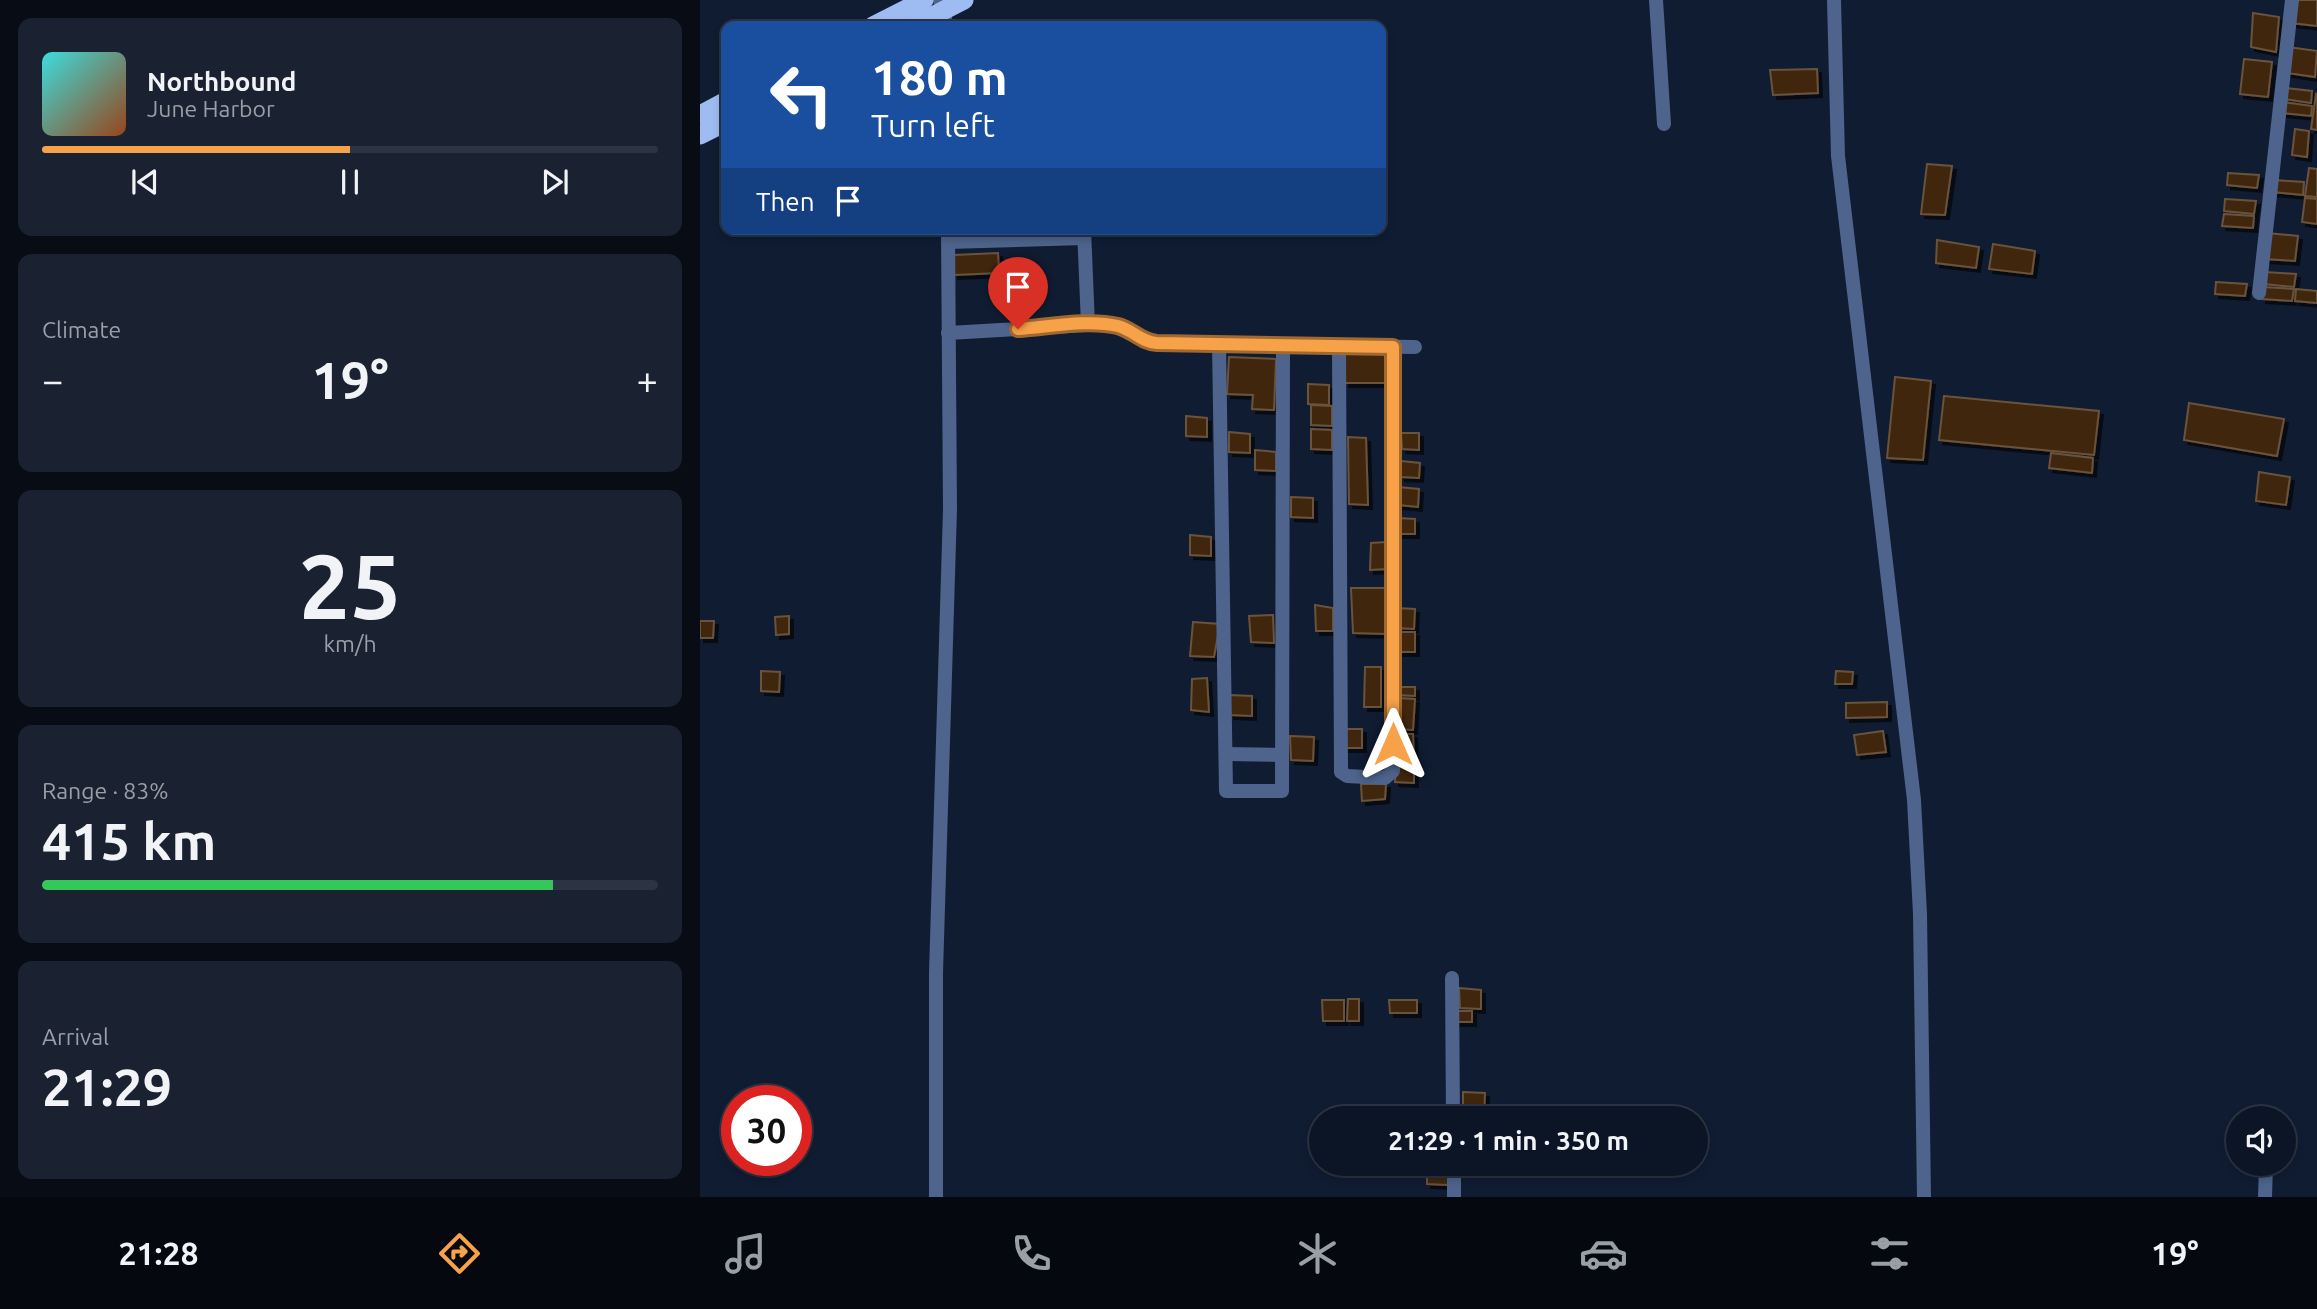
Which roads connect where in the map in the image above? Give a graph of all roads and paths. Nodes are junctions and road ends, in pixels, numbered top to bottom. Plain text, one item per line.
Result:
1 (924, 0) edge
2 (964, 0) edge
3 (1656, 0) edge
4 (1834, 0) edge
5 (2292, 0) edge
6 (944, 12) edge
7 (883, 21) edge
8 (924, 21) edge
9 (721, 104) edge
10 (700, 115) edge
11 (721, 124) edge
12 (1664, 124) dead end
13 (700, 135) edge
14 (948, 235) edge
15 (1084, 235) edge
16 (2259, 293) dead end
17 (1088, 325) junction
18 (948, 332) junction
19 (1220, 344) junction
20 (1283, 345) junction
21 (1339, 346) junction
22 (1393, 347) junction
23 (1415, 347) dead end
24 (1226, 754) junction
25 (1282, 755) junction
26 (1452, 978) dead end
27 (1453, 1106) edge
28 (1454, 1176) edge
29 (2265, 1176) edge
30 (936, 1197) edge
31 (1454, 1197) edge
32 (1924, 1197) edge
33 (2264, 1197) edge

1 - 7 highway
2 - 6 highway
3 - 12 street
4 - 32 street
5 - 16 street
6 - 8 highway
9 - 10 highway
11 - 13 highway
14 - 18 street
15 - 17 street
17 - 18 street
17 - 19 street
18 - 30 street
19 - 20 street
19 - 24 street
20 - 21 street
20 - 25 street
21 - 22 street
21 - 22 street
22 - 23 street
24 - 25 street
24 - 25 street
26 - 27 street
28 - 31 street
29 - 33 street

